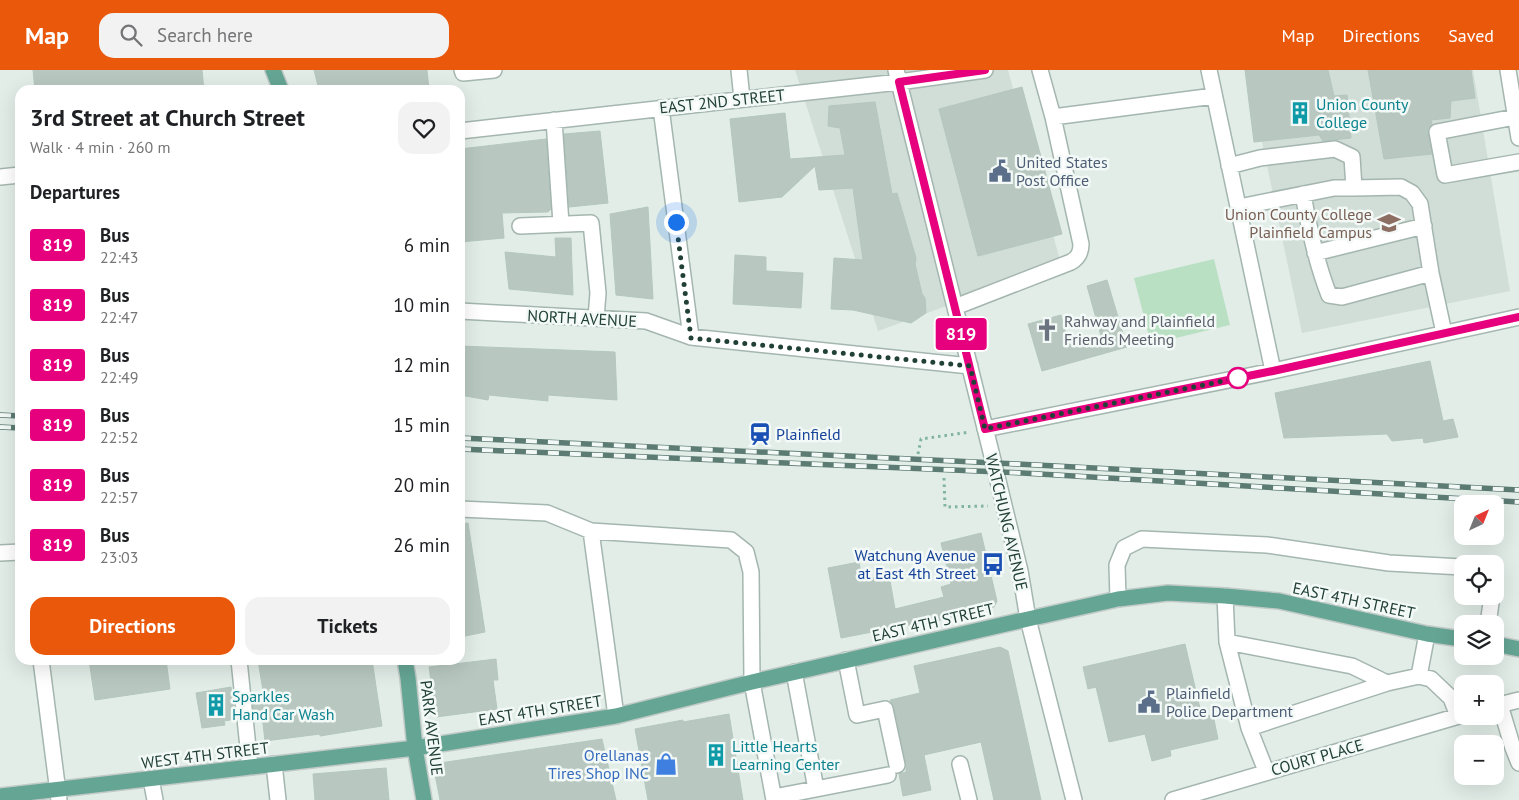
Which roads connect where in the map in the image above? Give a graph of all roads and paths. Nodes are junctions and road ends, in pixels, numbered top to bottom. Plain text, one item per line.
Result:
1 (273, 70) edge
2 (462, 70) edge
3 (494, 70) edge
4 (739, 70) edge
5 (985, 70) edge
6 (1040, 70) edge
7 (1209, 70) edge
8 (1508, 70) edge
9 (897, 76) edge
10 (279, 85) edge
11 (1515, 87) edge
12 (1214, 96) junction
13 (742, 99) junction
14 (661, 108) junction
15 (1053, 117) junction
16 (1516, 117) junction
17 (554, 120) junction
18 (465, 130) edge
19 (1519, 138) edge
20 (1519, 162) edge
21 (1229, 166) junction
22 (15, 176) edge
23 (0, 177) edge
24 (1354, 188) junction
25 (1303, 194) junction
26 (1239, 207) junction
27 (561, 224) junction
28 (520, 226) dead end
29 (1424, 226) junction
30 (1315, 253) junction
31 (1431, 273) junction
32 (955, 307) junction
33 (465, 312) edge
34 (1519, 317) edge
35 (596, 318) junction
36 (1444, 333) junction
37 (691, 338) junction
38 (970, 366) junction
39 (1273, 371) junction
40 (985, 429) junction
41 (918, 454) dead end
42 (944, 478) dead end
43 (1004, 506) junction
44 (465, 509) edge
45 (591, 531) junction
46 (15, 552) edge
47 (0, 553) edge
48 (1454, 567) edge
49 (1225, 596) junction
50 (1118, 599) junction
51 (1028, 618) junction
52 (1427, 634) junction
53 (1454, 638) edge
54 (1227, 642) junction
55 (1504, 646) edge
56 (1519, 649) edge
57 (846, 660) junction
58 (41, 665) edge
59 (240, 665) edge
60 (405, 665) edge
61 (794, 672) junction
62 (1419, 676) junction
63 (752, 682) junction
64 (1387, 683) junction
65 (1519, 700) edge
66 (1504, 703) edge
67 (1454, 704) edge
68 (616, 716) junction
69 (1454, 718) edge
70 (1504, 724) edge
71 (1249, 728) junction
72 (415, 748) junction
73 (1519, 763) edge
74 (274, 764) junction
75 (960, 764) dead end
76 (250, 767) junction
77 (1266, 772) junction
78 (152, 779) junction
79 (816, 789) junction
80 (59, 795) edge
81 (0, 796) edge
82 (774, 798) edge
83 (155, 800) edge
84 (278, 800) edge
85 (424, 800) edge
86 (969, 800) edge
87 (1074, 800) edge
88 (1172, 800) edge

1 - 10 main road
2 - 3 street
4 - 13 street
5 - 9 street, EAST 2ND STREET
6 - 15 street
7 - 12 street
8 - 11 street
9 - 13 street, EAST 2ND STREET
9 - 32 street, WATCHUNG AVENUE
11 - 16 street
12 - 15 street
12 - 21 street
13 - 14 street, EAST 2ND STREET
14 - 17 street, EAST 2ND STREET
14 - 37 street
15 - 32 street
16 - 19 street
16 - 20 street
17 - 18 street, EAST 2ND STREET
17 - 27 street
21 - 24 street
21 - 26 street
22 - 23 street
24 - 25 street
24 - 29 street
25 - 26 street
25 - 30 street
26 - 39 street
27 - 28 street
27 - 35 street
29 - 30 street
29 - 31 street
30 - 31 street
31 - 36 street
32 - 38 street, WATCHUNG AVENUE
33 - 35 street, NORTH AVENUE
34 - 36 street
35 - 37 street, NORTH AVENUE
36 - 39 street
37 - 38 street, NORTH AVENUE
38 - 40 street, WATCHUNG AVENUE
39 - 40 street
40 - 41 path
40 - 43 street, WATCHUNG AVENUE
42 - 43 path
43 - 51 street, WATCHUNG AVENUE
44 - 45 street
45 - 63 street
45 - 68 street
46 - 47 street
48 - 50 street
49 - 50 main road, EAST 4TH STREET
49 - 52 main road, EAST 4TH STREET
49 - 54 street
50 - 51 main road, EAST 4TH STREET
51 - 57 main road, EAST 4TH STREET
51 - 87 street, WATCHUNG AVENUE
52 - 53 main road, EAST 4TH STREET
52 - 62 street
54 - 64 street
54 - 71 street
55 - 56 main road
57 - 61 main road, EAST 4TH STREET
57 - 79 street
58 - 80 street
59 - 76 street
60 - 72 main road, PARK AVENUE
61 - 63 main road, EAST 4TH STREET
61 - 79 street
62 - 64 street
62 - 67 street
63 - 68 main road, EAST 4TH STREET
63 - 82 street
64 - 71 street
65 - 66 street
68 - 72 main road, EAST 4TH STREET
69 - 77 street, COURT PLACE
70 - 73 street
71 - 77 street
72 - 74 main road, WEST 4TH STREET
72 - 85 main road, PARK AVENUE
74 - 76 main road, WEST 4TH STREET
74 - 84 street
75 - 86 street
76 - 78 main road, WEST 4TH STREET
77 - 88 street, COURT PLACE
78 - 80 main road, WEST 4TH STREET
78 - 83 street
79 - 82 street
80 - 81 main road, WEST 4TH STREET

